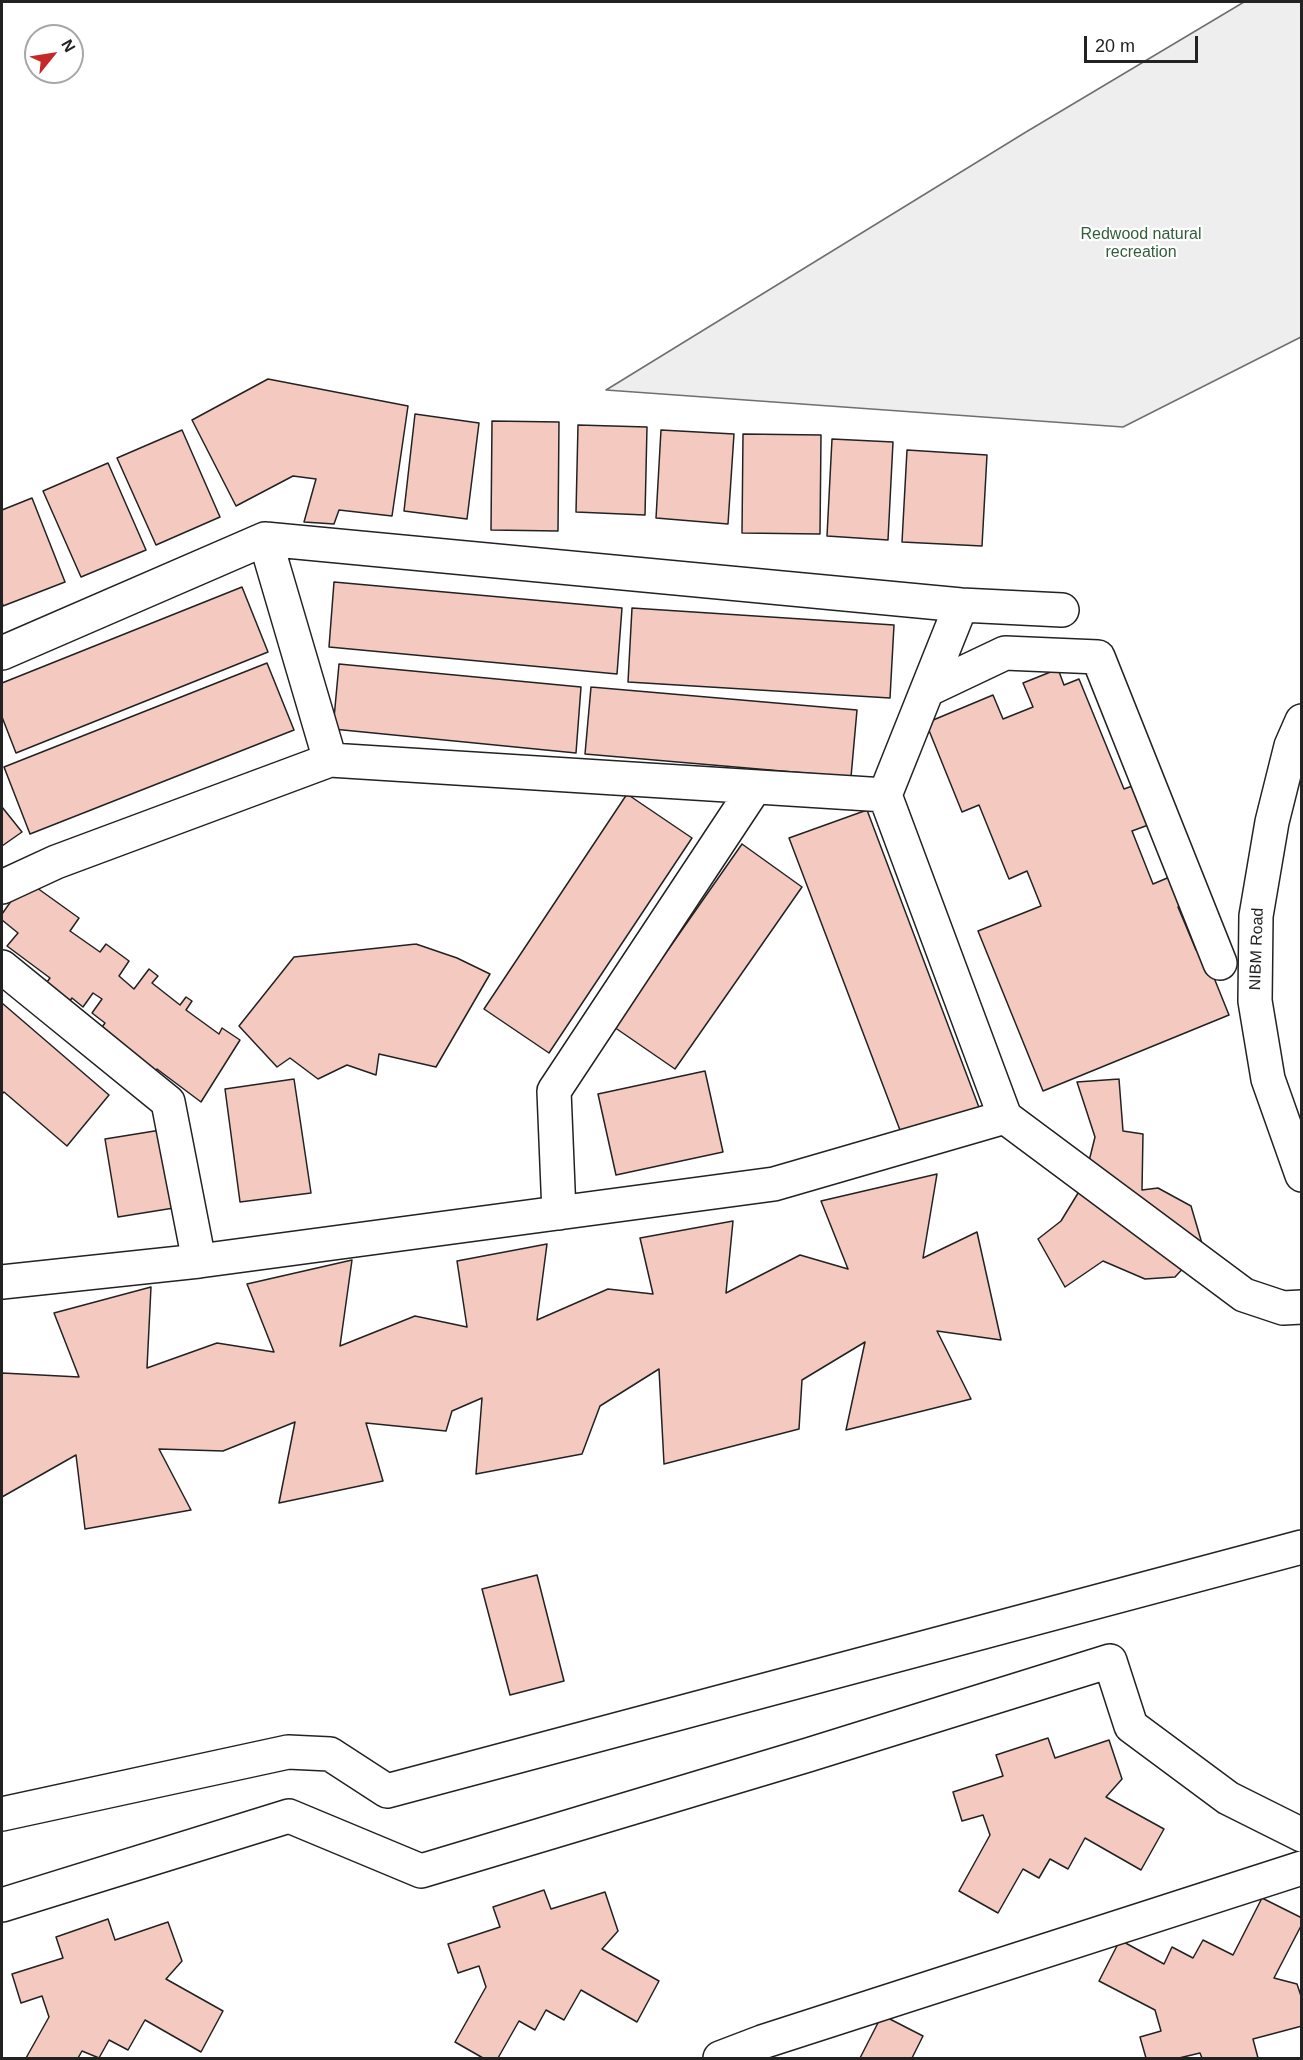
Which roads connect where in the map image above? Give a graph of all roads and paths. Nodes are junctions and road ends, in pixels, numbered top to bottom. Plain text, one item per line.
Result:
1 (265, 539) junction
2 (962, 605) junction
3 (1062, 610) dead end
4 (2, 653) edge
5 (927, 690) junction
6 (1302, 721) edge
7 (330, 760) junction
8 (755, 787) junction
9 (885, 795) junction
10 (2, 887) edge
11 (1220, 963) dead end
12 (2, 967) edge
13 (1005, 1118) junction
14 (1302, 1175) edge
15 (559, 1213) junction
16 (200, 1261) junction
17 (2, 1282) edge
18 (1302, 1307) edge
19 (1302, 1547) edge
20 (2, 1814) edge
21 (1302, 1835) edge
22 (1302, 1868) edge
23 (2, 1905) edge
24 (720, 2058) edge

1 - 2 street
1 - 4 street
1 - 7 street
2 - 3 street
2 - 5 street
5 - 9 street
5 - 11 street
6 - 14 street, NIBM Road
7 - 8 street
7 - 10 street
8 - 9 street
8 - 15 street
9 - 13 street
12 - 16 street
13 - 15 street
13 - 18 street
15 - 16 street
16 - 17 street
19 - 20 street
21 - 23 street
22 - 24 street

